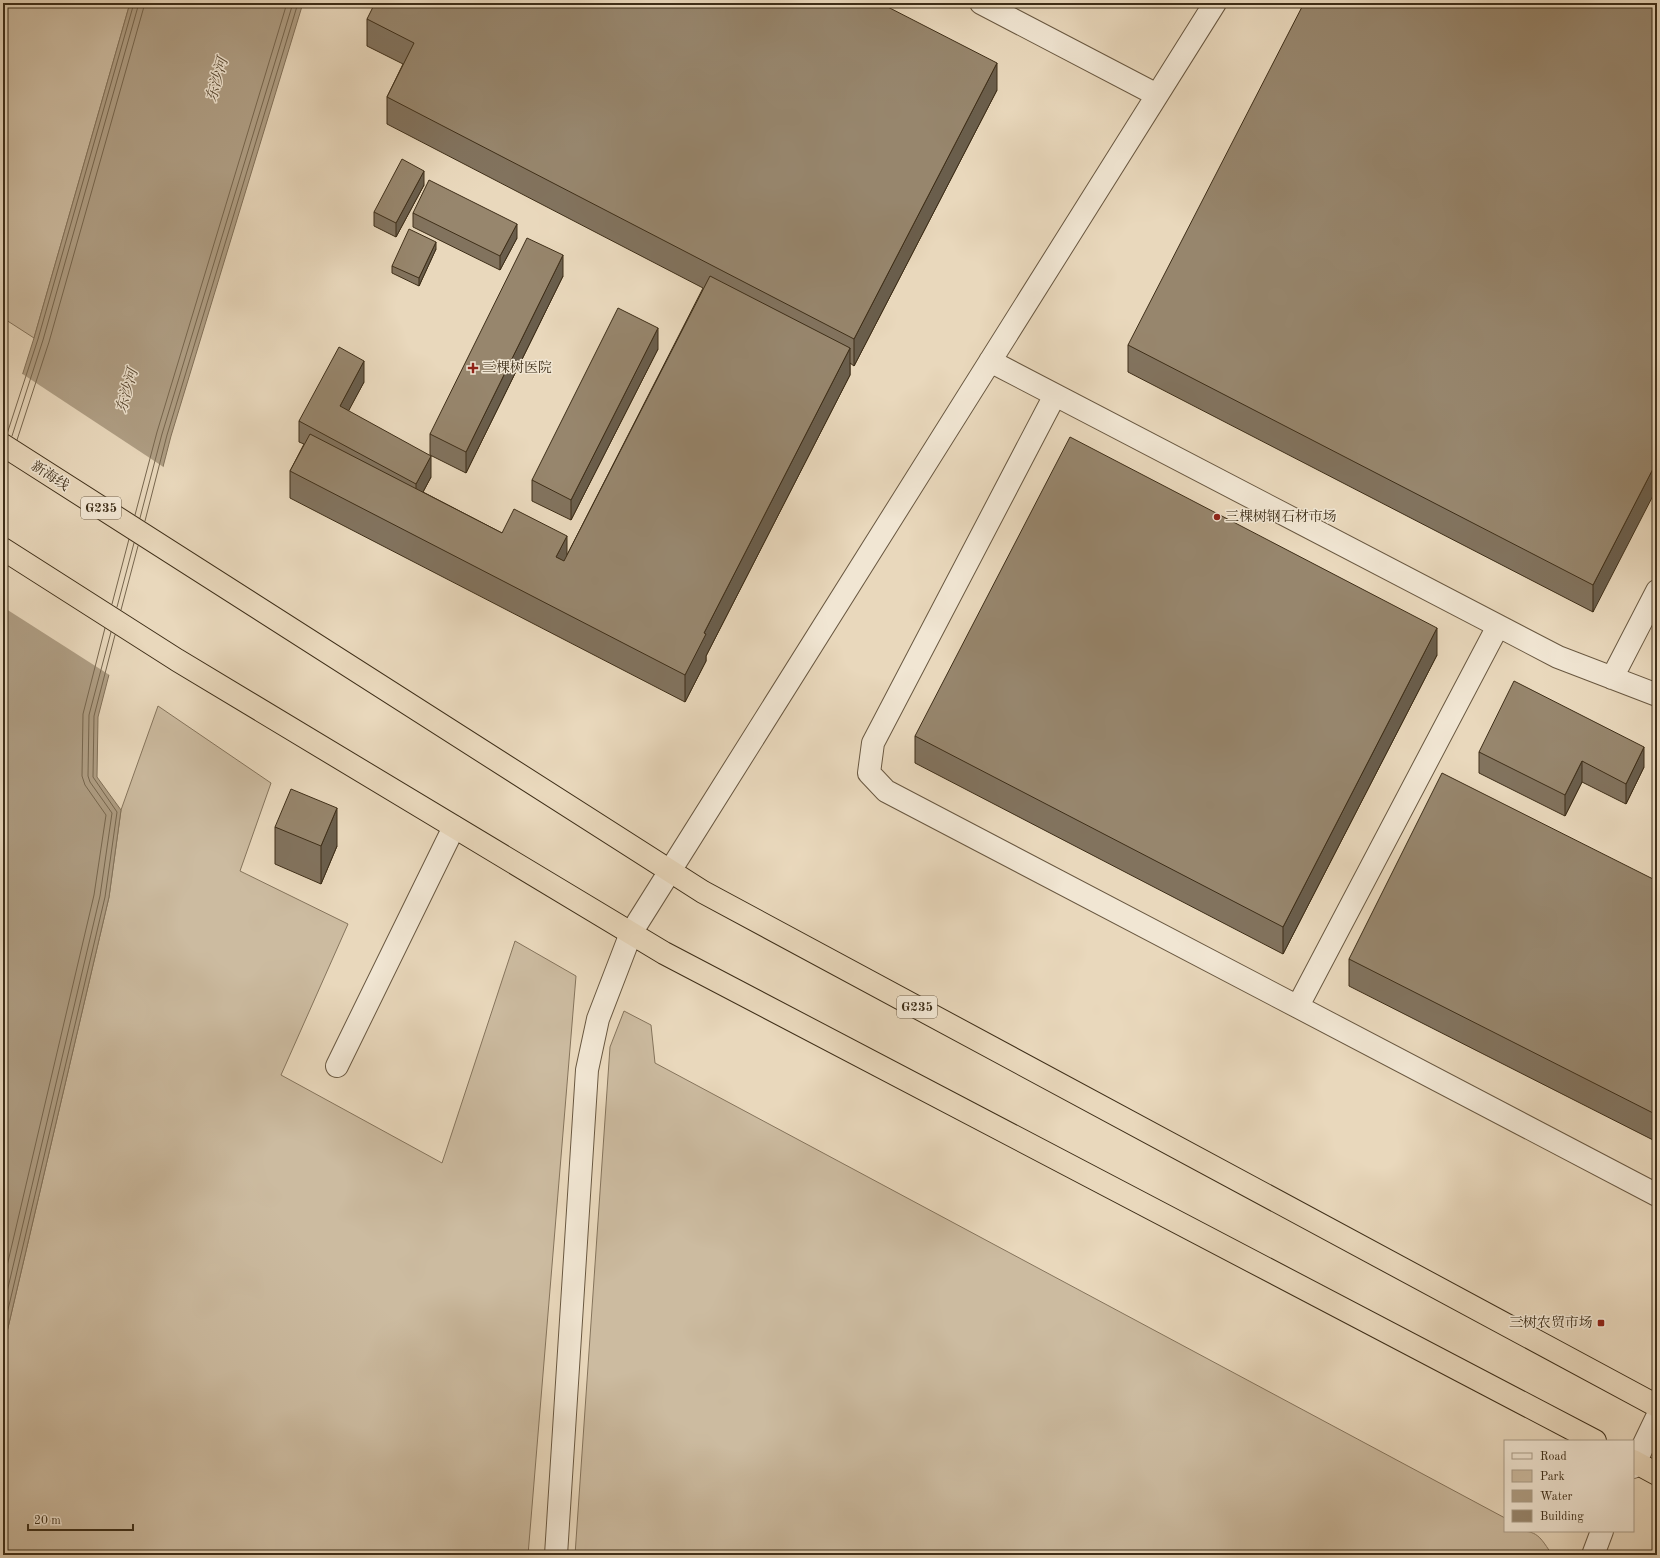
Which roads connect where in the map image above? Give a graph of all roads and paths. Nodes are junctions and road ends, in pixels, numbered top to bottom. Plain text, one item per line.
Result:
1 (981, 3) edge
2 (1215, 3) edge
3 (1157, 96) junction
4 (990, 361) junction
5 (1055, 395) junction
6 (3, 445) edge
7 (3, 548) edge
8 (1657, 591) edge
9 (1498, 626) junction
10 (1612, 678) junction
11 (1657, 695) edge
12 (454, 827) junction
13 (670, 870) junction
14 (631, 933) junction
15 (1298, 1006) junction
16 (337, 1066) dead end
17 (1657, 1194) edge
18 (1657, 1406) edge
19 (1657, 1417) edge
20 (1593, 1440) edge
21 (1634, 1463) edge
22 (1657, 1474) edge
23 (1602, 1532) edge
24 (556, 1555) edge
25 (1593, 1555) edge

1 - 3 street
2 - 3 street
3 - 4 street
4 - 5 street
4 - 13 street
5 - 9 street
5 - 15 street
6 - 13 highway, 新海线 / G235
7 - 12 highway
8 - 10 street
9 - 10 street
9 - 15 street
10 - 11 street
12 - 14 highway
12 - 16 street
13 - 14 street
13 - 18 highway, G235
14 - 20 highway
14 - 24 street
15 - 17 street
19 - 21 street
21 - 22 highway
23 - 25 street

